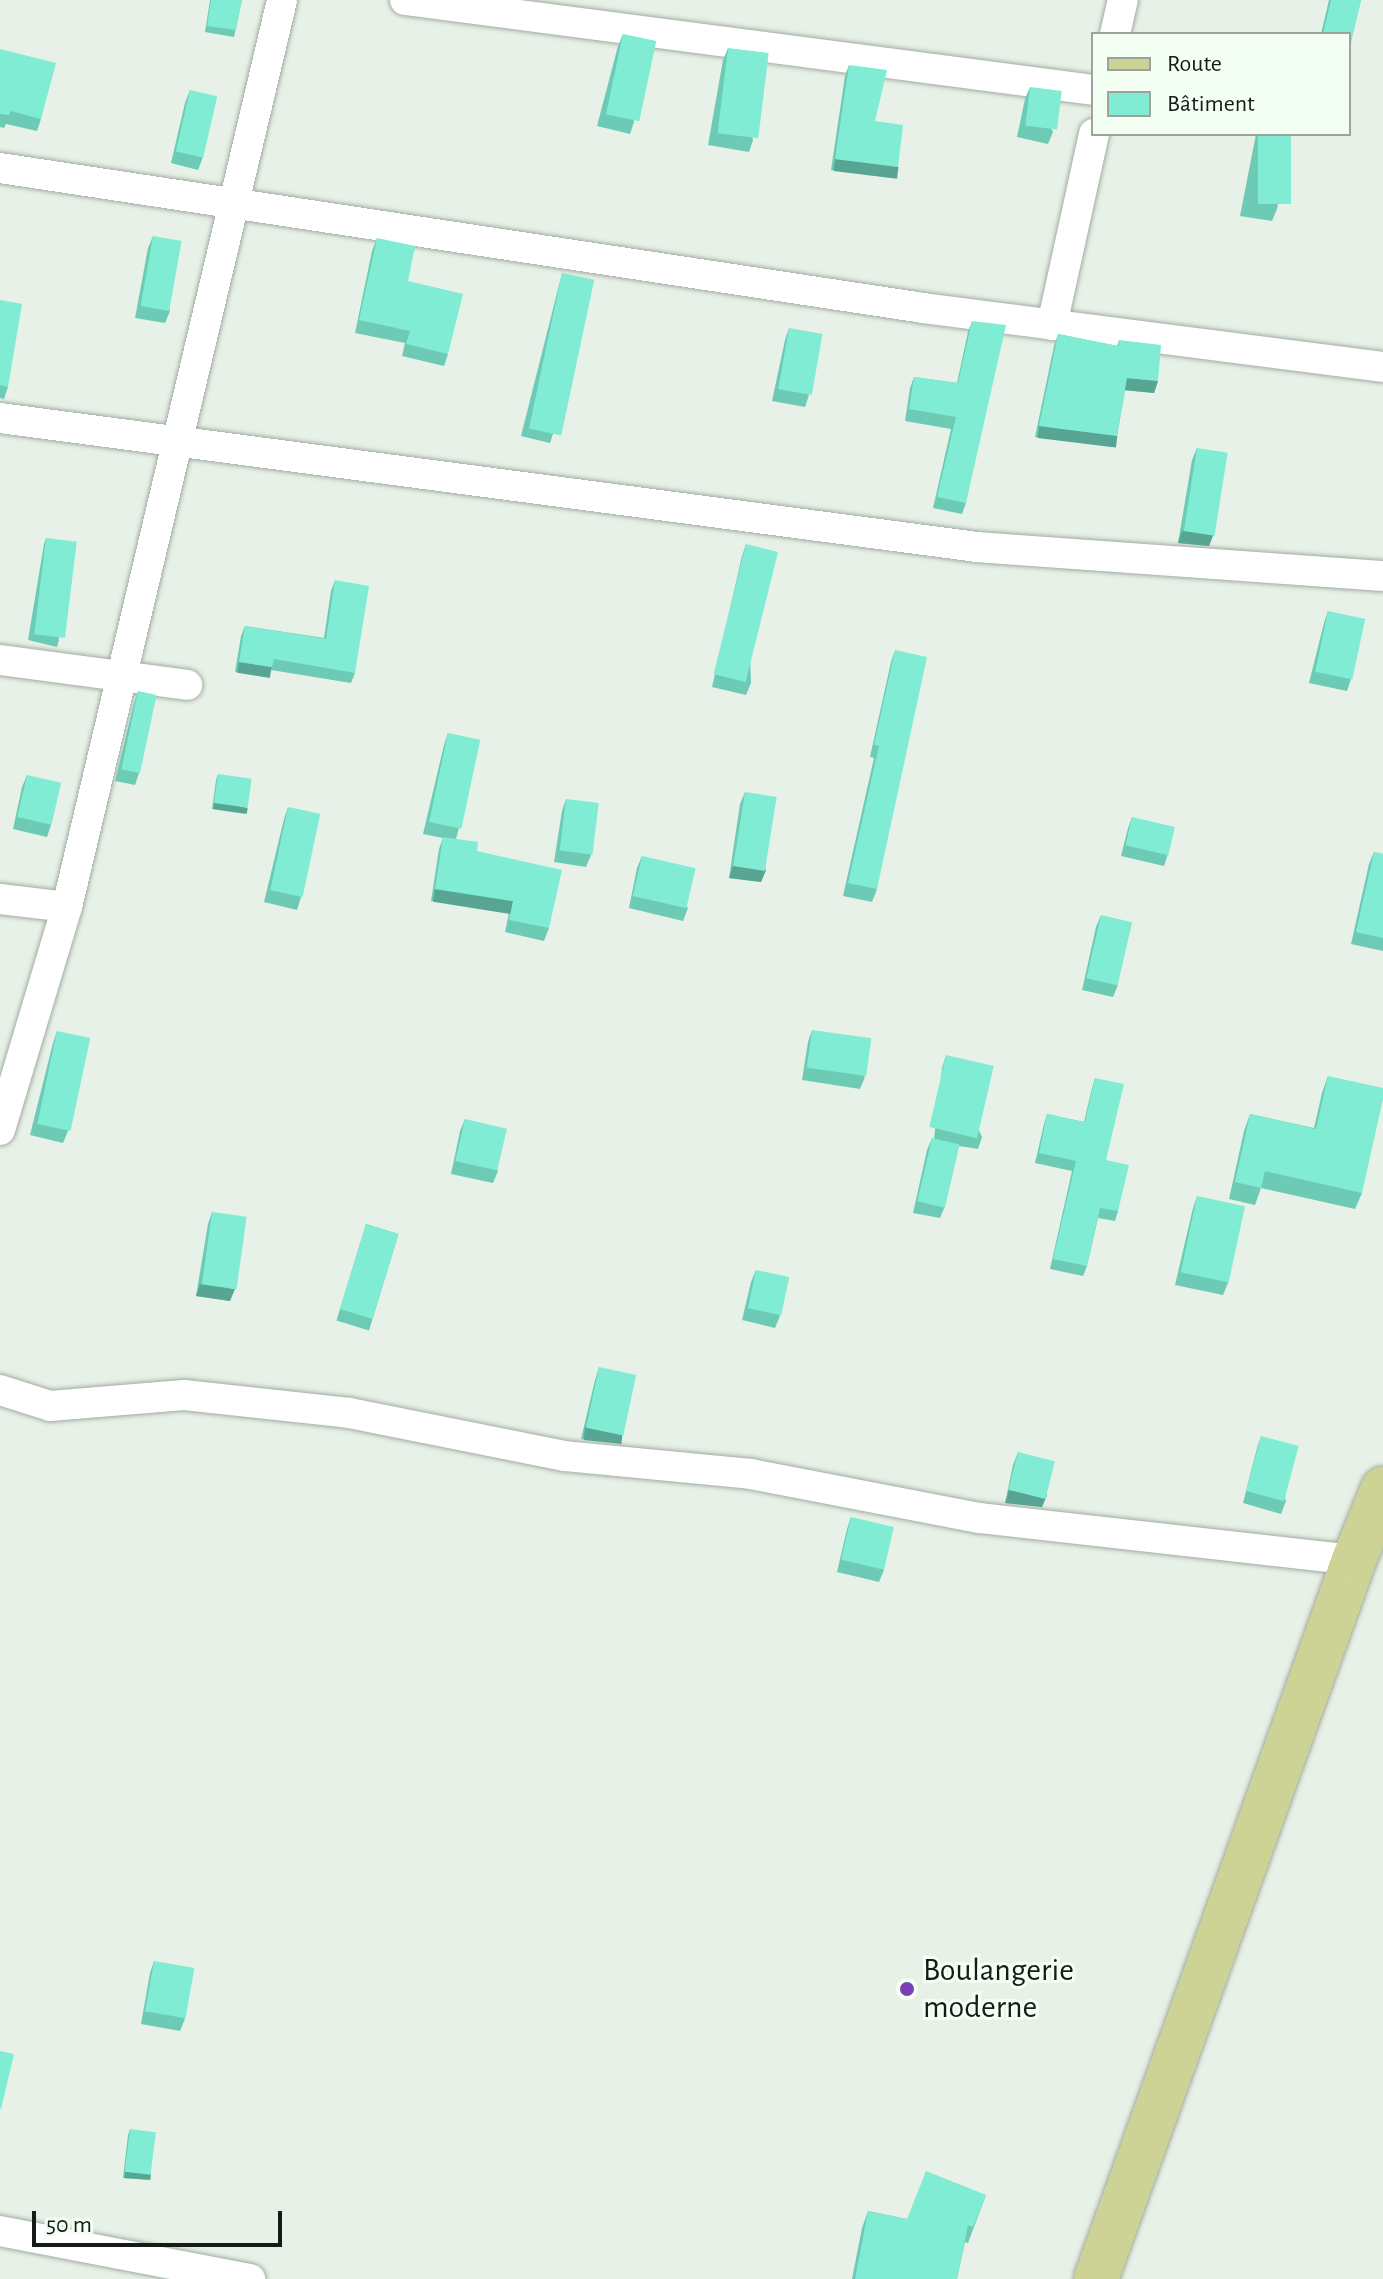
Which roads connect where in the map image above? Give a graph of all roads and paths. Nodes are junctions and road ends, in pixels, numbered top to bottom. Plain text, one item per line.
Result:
1 (282, 0) edge
2 (405, 0) edge
3 (1123, 0) edge
4 (1115, 32) edge
5 (1091, 90) edge
6 (1094, 136) edge
7 (0, 168) edge
8 (236, 204) junction
9 (1052, 325) junction
10 (1383, 367) edge
11 (0, 418) edge
12 (175, 444) junction
13 (1383, 576) edge
14 (0, 660) edge
15 (122, 677) junction
16 (187, 685) dead end
17 (0, 899) edge
18 (67, 907) junction
19 (0, 1130) edge
20 (0, 1390) edge
21 (1383, 1489) edge
22 (1354, 1560) junction
23 (0, 2231) edge
24 (250, 2279) edge
25 (1096, 2279) edge

1 - 8 street
2 - 5 street
3 - 4 street
6 - 9 street
7 - 8 street
8 - 9 street
8 - 12 street
9 - 10 street
11 - 12 street
12 - 13 street
12 - 15 street
14 - 15 street
15 - 16 street
15 - 18 street
17 - 18 street
18 - 19 street
20 - 22 street
21 - 22 main road
22 - 25 main road
23 - 24 street

